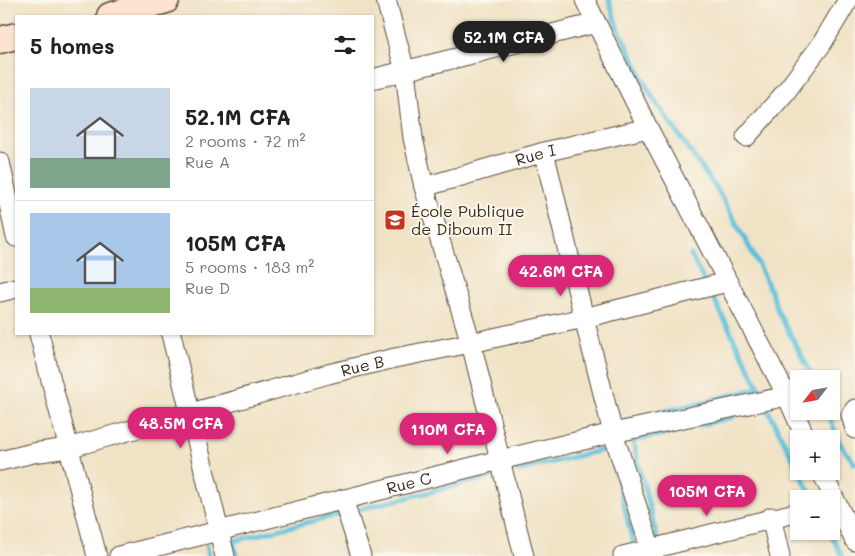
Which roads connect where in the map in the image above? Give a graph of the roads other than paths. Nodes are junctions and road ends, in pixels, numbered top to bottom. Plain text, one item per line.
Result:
1 (166, 0) edge
2 (386, 0) edge
3 (585, 0) edge
4 (848, 0) edge
5 (114, 15) edge
6 (596, 23) junction
7 (15, 36) edge
8 (0, 40) edge
9 (405, 71) junction
10 (374, 79) edge
11 (648, 128) junction
12 (746, 137) dead end
13 (544, 152) junction
14 (5, 168) edge
15 (424, 186) junction
16 (15, 231) edge
17 (727, 282) junction
18 (15, 288) edge
19 (0, 292) edge
20 (584, 318) junction
21 (39, 335) edge
22 (170, 335) edge
23 (471, 344) junction
24 (787, 396) junction
25 (855, 409) edge
26 (189, 414) junction
27 (855, 429) edge
28 (802, 430) edge
29 (613, 433) junction
30 (68, 448) junction
31 (500, 460) junction
32 (0, 461) edge
33 (343, 499) junction
34 (790, 514) edge
35 (840, 515) edge
36 (771, 518) junction
37 (219, 531) junction
38 (855, 541) edge
39 (652, 552) edge
40 (97, 556) edge
41 (119, 556) edge
42 (225, 556) edge
43 (362, 556) edge
44 (524, 556) edge
45 (623, 556) edge
46 (780, 556) edge

1 - 5 main road
2 - 9 street
3 - 6 street
4 - 12 street
6 - 9 street
6 - 11 street
7 - 8 main road
9 - 10 street
9 - 15 street
11 - 13 street, Rue I
11 - 17 street
13 - 15 street, Rue I
13 - 20 street
14 - 16 street
15 - 23 street
17 - 20 street, Rue B
17 - 24 street
18 - 19 street
20 - 23 street, Rue B
20 - 29 street
21 - 30 street
22 - 26 street
23 - 26 street, Rue B
23 - 31 street
24 - 28 street
24 - 29 street, Rue C
25 - 27 street
26 - 30 street, Rue B
26 - 37 street
29 - 31 street, Rue C
29 - 39 street
30 - 32 street, Rue B
30 - 40 street
31 - 33 street, Rue C
31 - 44 street
33 - 37 street, Rue C
33 - 43 street
34 - 36 street
35 - 38 street
36 - 39 street
36 - 46 street
37 - 41 street, Rue C
37 - 42 street
39 - 45 street

